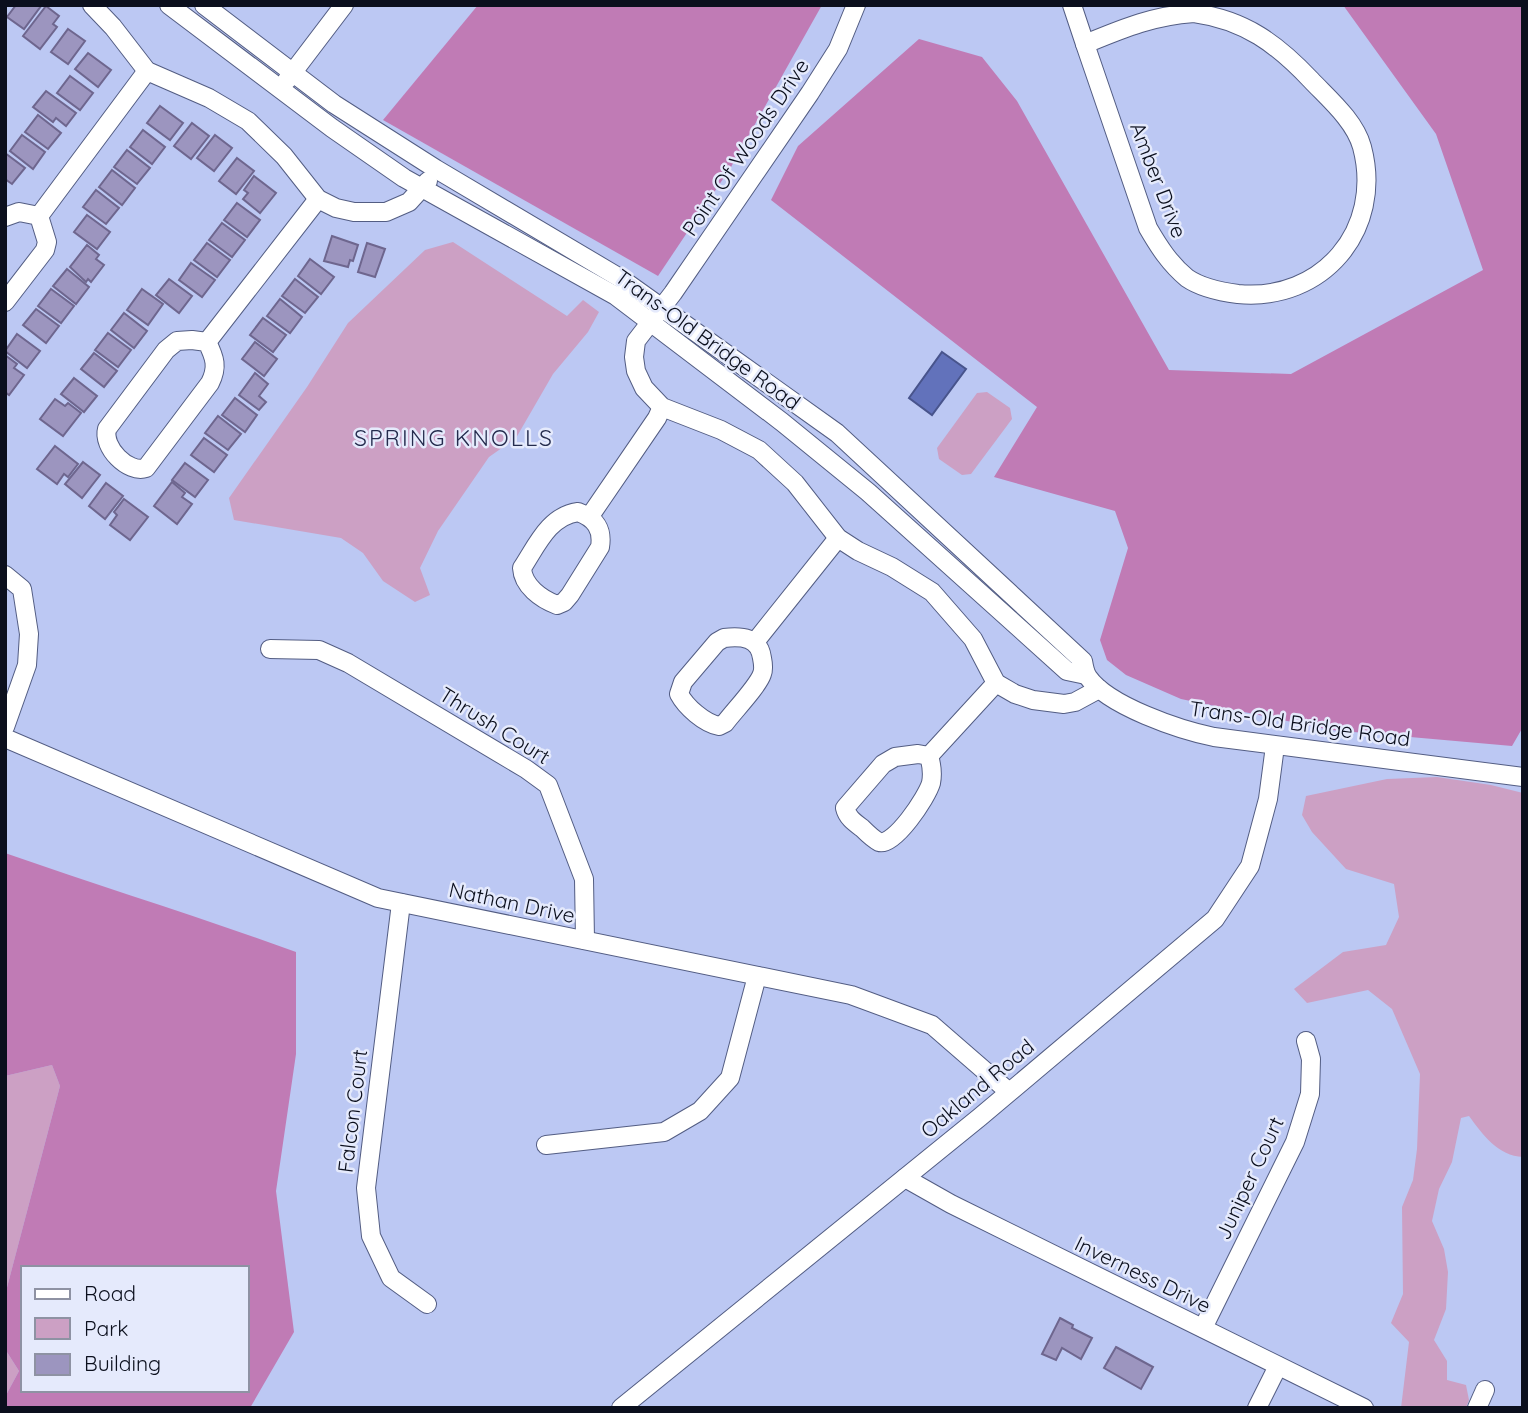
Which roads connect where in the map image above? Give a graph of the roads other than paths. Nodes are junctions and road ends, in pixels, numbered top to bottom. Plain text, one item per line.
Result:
1 (92, 5) edge
2 (169, 5) edge
3 (204, 5) edge
4 (344, 5) edge
5 (856, 5) edge
6 (1072, 5) edge
7 (1085, 44) junction
8 (147, 71) junction
9 (293, 74) junction
10 (279, 89) junction
11 (436, 169) junction
12 (423, 188) junction
13 (318, 199) junction
14 (5, 216) edge
15 (39, 216) junction
16 (5, 302) edge
17 (661, 307) junction
18 (649, 323) junction
19 (206, 342) junction
20 (662, 407) junction
21 (590, 516) junction
22 (838, 538) junction
23 (5, 575) edge
24 (755, 642) junction
25 (270, 649) dead end
26 (1086, 675) junction
27 (996, 683) junction
28 (1099, 689) junction
29 (5, 727) edge
30 (5, 738) edge
31 (1275, 746) junction
32 (929, 756) junction
33 (1522, 777) edge
34 (401, 903) junction
35 (585, 940) junction
36 (757, 976) junction
37 (1306, 1041) dead end
38 (1008, 1091) junction
39 (546, 1145) dead end
40 (905, 1178) junction
41 (426, 1304) dead end
42 (1203, 1328) junction
43 (1278, 1366) junction
44 (1485, 1390) dead end
45 (621, 1408) edge
46 (1257, 1408) edge
47 (1364, 1408) edge
48 (1477, 1408) edge

1 - 8 street
2 - 10 street, Trans-Old Bridge Road
3 - 9 street, Trans-Old Bridge Road
4 - 9 street
5 - 17 street, Point Of Woods Drive
6 - 7 street, Amber Drive
7 - 7 street, Amber Drive
8 - 13 street
8 - 15 street
9 - 10 street
9 - 11 street, Trans-Old Bridge Road
10 - 12 street, Trans-Old Bridge Road
11 - 12 street
11 - 17 street, Trans-Old Bridge Road
12 - 13 street
12 - 18 street, Trans-Old Bridge Road
13 - 19 street
14 - 15 street
15 - 16 street
17 - 18 street, Point Of Woods Drive
17 - 26 street, Trans-Old Bridge Road
18 - 20 street, Point Of Woods Drive
18 - 26 street, Trans-Old Bridge Road
19 - 19 street
20 - 21 street
20 - 22 street
21 - 21 street
22 - 24 street
22 - 27 street
23 - 29 street
24 - 24 street
25 - 35 street, Thrush Court
26 - 28 street, Trans-Old Bridge Road
27 - 28 street
27 - 32 street
28 - 31 street, Trans-Old Bridge Road
30 - 34 street, Nathan Drive
31 - 33 street, Trans-Old Bridge Road
31 - 38 street, Oakland Road
32 - 32 street
34 - 35 street, Nathan Drive
34 - 41 street, Falcon Court
35 - 36 street, Nathan Drive
36 - 38 street, Nathan Drive
36 - 39 street
37 - 42 street, Juniper Court
38 - 40 street, Oakland Road
40 - 42 street, Inverness Drive
40 - 45 street, Oakland Road
42 - 43 street, Inverness Drive
43 - 46 street
43 - 47 street, Inverness Drive
44 - 48 street

